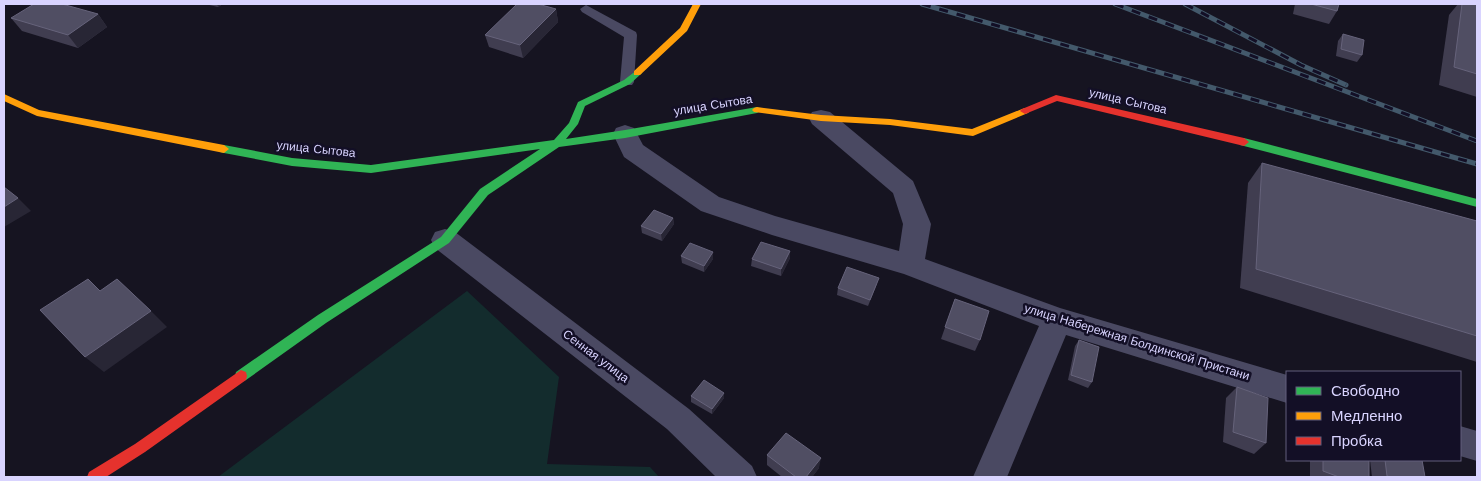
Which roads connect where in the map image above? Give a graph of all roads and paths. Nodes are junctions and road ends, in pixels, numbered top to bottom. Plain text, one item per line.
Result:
1 (697, 4) edge
2 (586, 9) dead end
3 (628, 82) junction
4 (4, 97) edge
5 (821, 118) junction
6 (624, 134) junction
7 (557, 143) junction
8 (1477, 204) edge
9 (445, 240) junction
10 (910, 265) junction
11 (1057, 320) junction
12 (1286, 389) edge
13 (1461, 441) edge
14 (1477, 446) edge
15 (94, 477) edge
16 (740, 477) edge
17 (990, 477) edge

1 - 3 street
2 - 3 lane
3 - 7 street
4 - 7 street, улица Сытова
5 - 6 street, улица Сытова
5 - 8 street, улица Сытова
5 - 10 street
6 - 7 street, улица Сытова
6 - 10 street, улица Набережная Болдинской Пристани
7 - 9 street
9 - 15 street
9 - 16 street, Сенная улица
10 - 11 street, улица Набережная Болдинской Пристани
11 - 12 street, улица Набережная Болдинской Пристани
11 - 17 street
13 - 14 street

